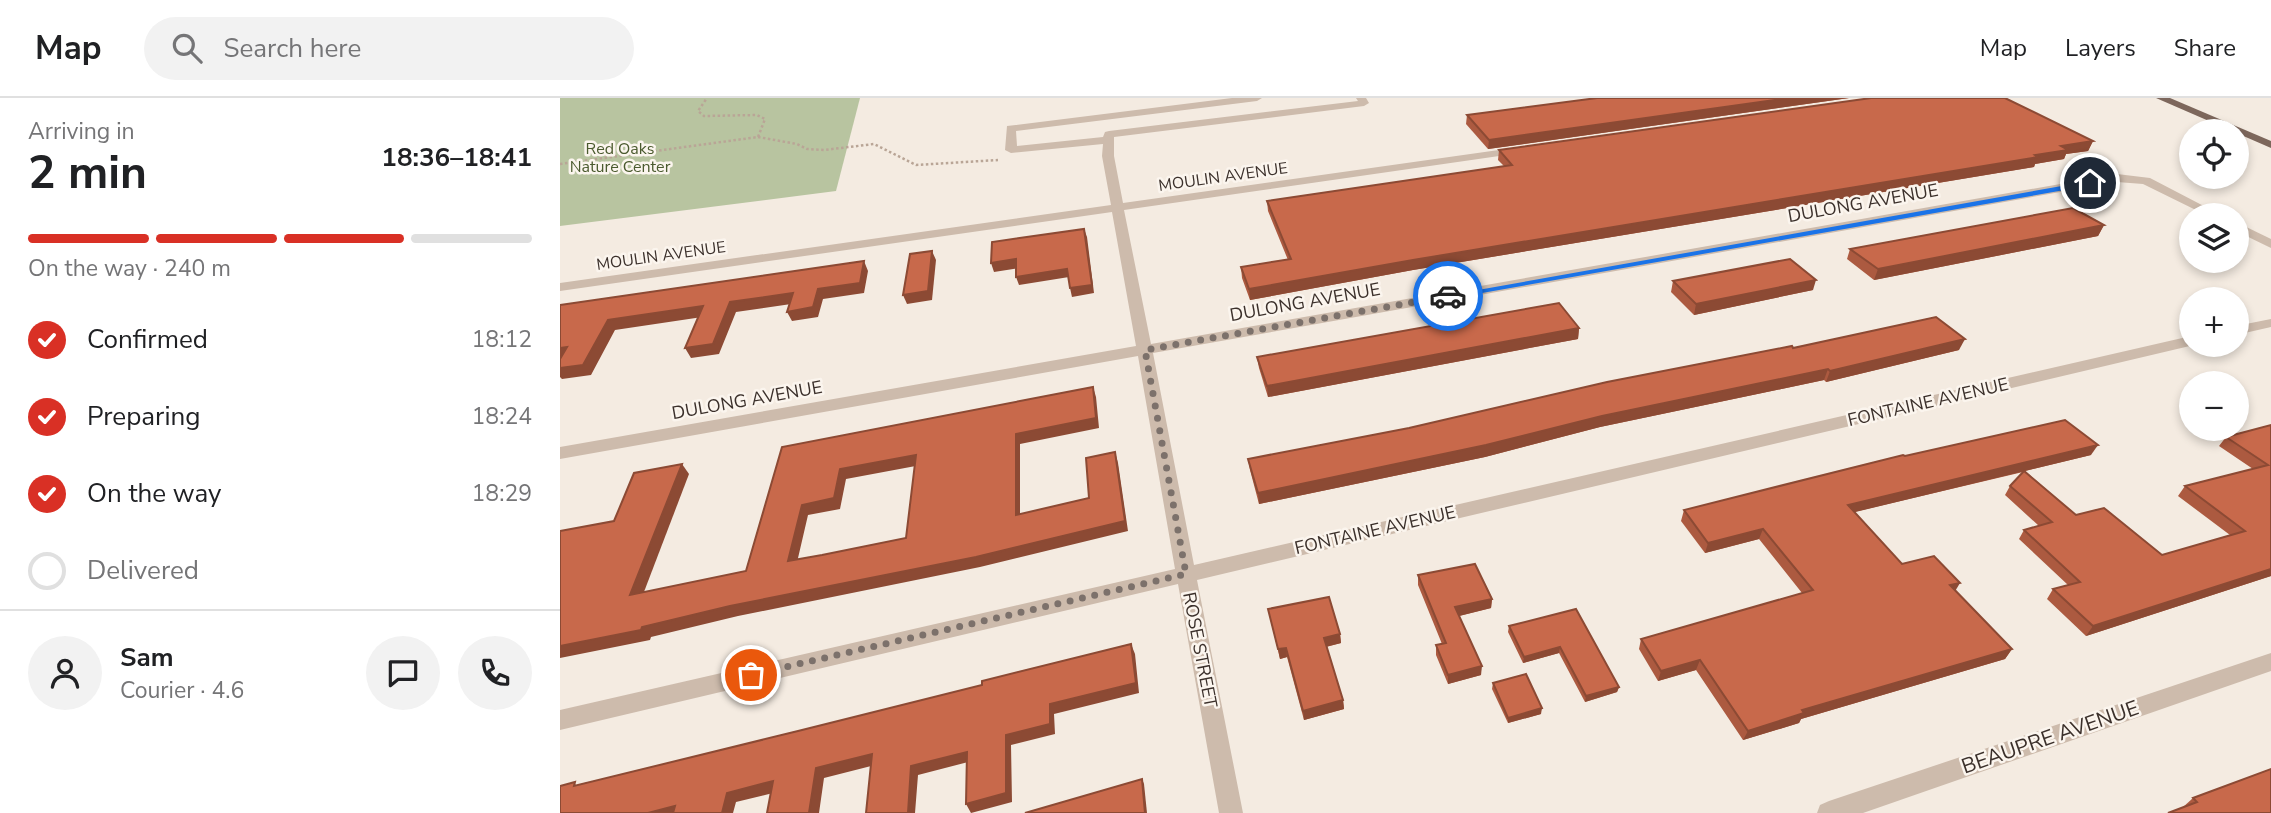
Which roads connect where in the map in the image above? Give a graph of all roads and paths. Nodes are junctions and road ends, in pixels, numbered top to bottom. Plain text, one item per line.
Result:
1 (707, 98) edge
2 (1257, 98) edge
3 (1361, 98) edge
4 (2161, 98) edge
5 (758, 137) junction
6 (2271, 145) edge
7 (1109, 148) junction
8 (1535, 148) edge
9 (1007, 157) dead end
10 (560, 163) edge
11 (2191, 203) edge
12 (1118, 208) junction
13 (2249, 233) edge
14 (2271, 244) edge
15 (560, 286) edge
16 (2271, 323) edge
17 (2249, 328) edge
18 (2179, 344) edge
19 (1145, 350) junction
20 (560, 453) edge
21 (1186, 574) junction
22 (2271, 662) edge
23 (560, 720) edge
24 (1231, 813) edge
25 (1829, 813) edge

1 - 5 path
2 - 7 street
3 - 7 street
4 - 6 main road
5 - 9 path
5 - 10 path
7 - 12 street, ROSE STREET
8 - 12 street, MOULIN AVENUE
11 - 19 street, DULONG AVENUE
12 - 15 street, MOULIN AVENUE
12 - 19 street, ROSE STREET
13 - 14 street
16 - 17 street
18 - 21 street, FONTAINE AVENUE
19 - 20 street, DULONG AVENUE
19 - 21 street, ROSE STREET
21 - 23 street, FONTAINE AVENUE
21 - 24 street, ROSE STREET
22 - 25 street, BEAUPRE AVENUE

